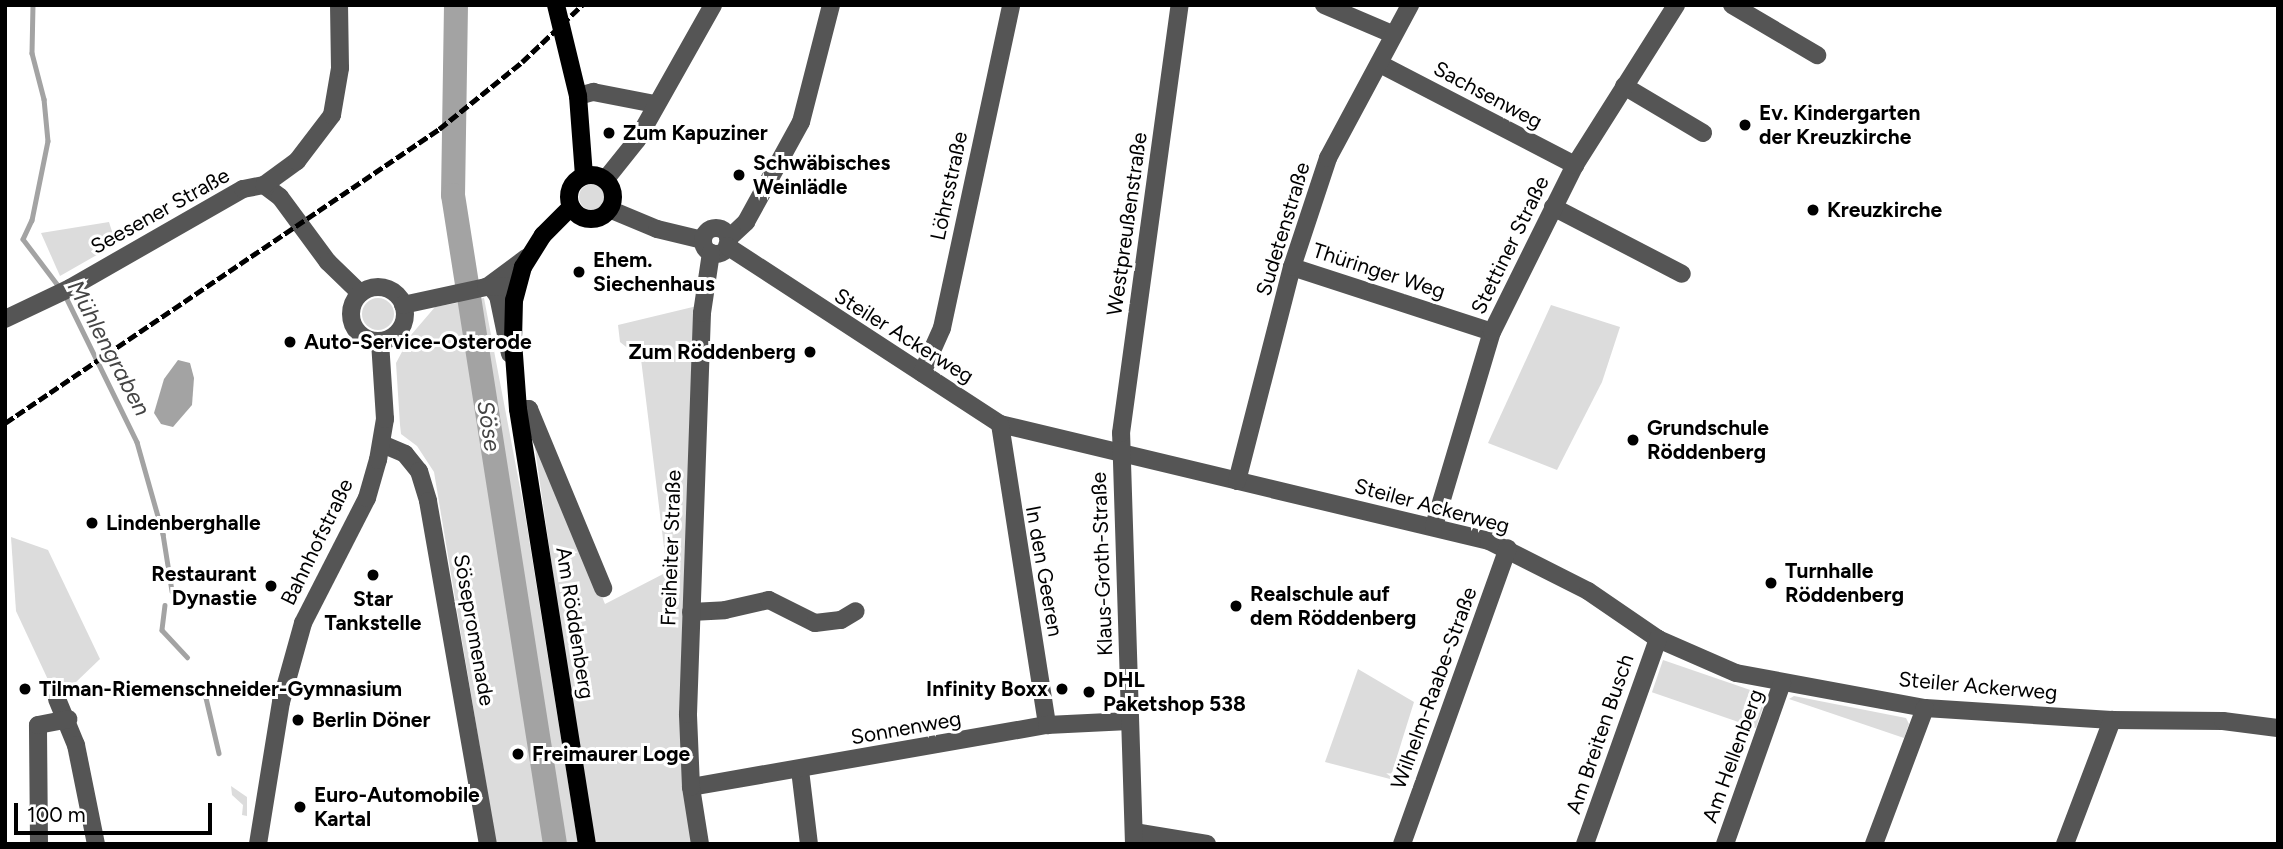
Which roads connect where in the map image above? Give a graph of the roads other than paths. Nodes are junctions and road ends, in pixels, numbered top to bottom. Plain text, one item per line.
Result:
1 (339, 5) edge
2 (556, 5) edge
3 (713, 5) edge
4 (831, 5) edge
5 (1011, 5) edge
6 (1180, 5) edge
7 (1324, 5) edge
8 (1410, 5) edge
9 (1676, 5) edge
10 (1732, 5) edge
11 (1392, 34) junction
12 (1817, 55) dead end
13 (1380, 64) junction
14 (1623, 86) junction
15 (578, 96) junction
16 (655, 104) junction
17 (1703, 133) dead end
18 (297, 161) junction
19 (1575, 165) junction
20 (584, 175) junction
21 (606, 180) junction
22 (264, 185) junction
23 (280, 197) junction
24 (571, 207) junction
25 (1553, 207) junction
26 (609, 209) junction
27 (718, 242) junction
28 (526, 258) junction
29 (1292, 267) junction
30 (1682, 274) dead end
31 (517, 286) junction
32 (489, 287) junction
33 (360, 293) junction
34 (403, 305) junction
35 (6, 316) edge
36 (1492, 332) junction
37 (380, 341) junction
38 (514, 366) junction
39 (922, 373) junction
40 (517, 409) junction
41 (1000, 424) junction
42 (382, 444) junction
43 (1120, 450) junction
44 (1237, 481) junction
45 (1434, 526) junction
46 (1508, 548) junction
47 (603, 588) dead end
48 (856, 611) dead end
49 (691, 612) junction
50 (1658, 639) junction
51 (1782, 683) junction
52 (57, 699) dead end
53 (1925, 708) junction
54 (68, 719) junction
55 (2112, 720) junction
56 (1129, 721) junction
57 (1048, 725) junction
58 (2278, 729) edge
59 (800, 770) junction
60 (691, 787) junction
61 (1134, 838) edge
62 (90, 843) edge
63 (39, 844) edge
64 (258, 844) edge
65 (488, 844) edge
66 (587, 844) edge
67 (700, 844) edge
68 (809, 844) edge
69 (1207, 844) edge
70 (1402, 844) edge
71 (1585, 844) edge
72 (1726, 844) edge
73 (1874, 844) edge
74 (2065, 844) edge

1 - 18 street
2 - 15 main road
3 - 16 street
4 - 27 street
5 - 39 street, Löhrsstraße
6 - 43 street, Westpreußenstraße
7 - 11 street
8 - 11 street, Sudetenstraße
9 - 14 street, Stettiner Straße
10 - 12 street
11 - 13 street, Sudetenstraße
13 - 19 street, Sachsenweg
13 - 29 street, Sudetenstraße
14 - 17 street
14 - 19 street, Stettiner Straße
15 - 16 street
15 - 20 main road
16 - 21 street
18 - 22 street, Seesener Straße
18 - 23 street
19 - 25 street, Stettiner Straße
20 - 21 main road
20 - 24 main road
21 - 26 main road
22 - 23 street
22 - 35 street, Seesener Straße
23 - 33 street
24 - 26 main road
24 - 28 main road
25 - 30 street
25 - 36 street, Stettiner Straße
26 - 27 street, Steiler Ackerweg
27 - 39 street, Steiler Ackerweg
27 - 49 street, Freiheiter Straße
28 - 31 main road, Am Röddenberg
28 - 32 street
29 - 36 street, Thüringer Weg
29 - 44 street, Sudetenstraße
31 - 32 street
31 - 38 main road, Am Röddenberg
32 - 34 street
32 - 38 street
33 - 34 street
33 - 37 street
34 - 37 street
36 - 45 street, Stettiner Straße
37 - 42 street, Bahnhofstraße
38 - 40 main road, Am Röddenberg
39 - 41 street, Steiler Ackerweg
40 - 47 street, Am Röddenberg
40 - 66 main road, Am Röddenberg
41 - 43 street, Steiler Ackerweg
41 - 57 street, In den Geeren
42 - 64 street, Bahnhofstraße
42 - 65 street, Sösepromenade
43 - 44 street, Steiler Ackerweg
43 - 56 street, Klaus-Groth-Straße
44 - 45 street, Steiler Ackerweg
45 - 46 street, Steiler Ackerweg
46 - 50 street, Steiler Ackerweg
46 - 70 street, Wilhelm-Raabe-Straße
48 - 49 street
49 - 60 street, Freiheiter Straße
50 - 51 street, Steiler Ackerweg
50 - 71 street, Am Breiten Busch
51 - 53 street, Steiler Ackerweg
51 - 72 street, Am Hellenberg
52 - 54 street
53 - 55 street, Steiler Ackerweg
53 - 73 street
54 - 62 street
54 - 63 street
55 - 58 street, Steiler Ackerweg
55 - 74 street
56 - 57 street, Sonnenweg
56 - 61 street, Klaus-Groth-Straße
57 - 59 street, Sonnenweg
59 - 60 street, Sonnenweg
59 - 68 street
60 - 67 street, Freiheiter Straße
61 - 69 street

